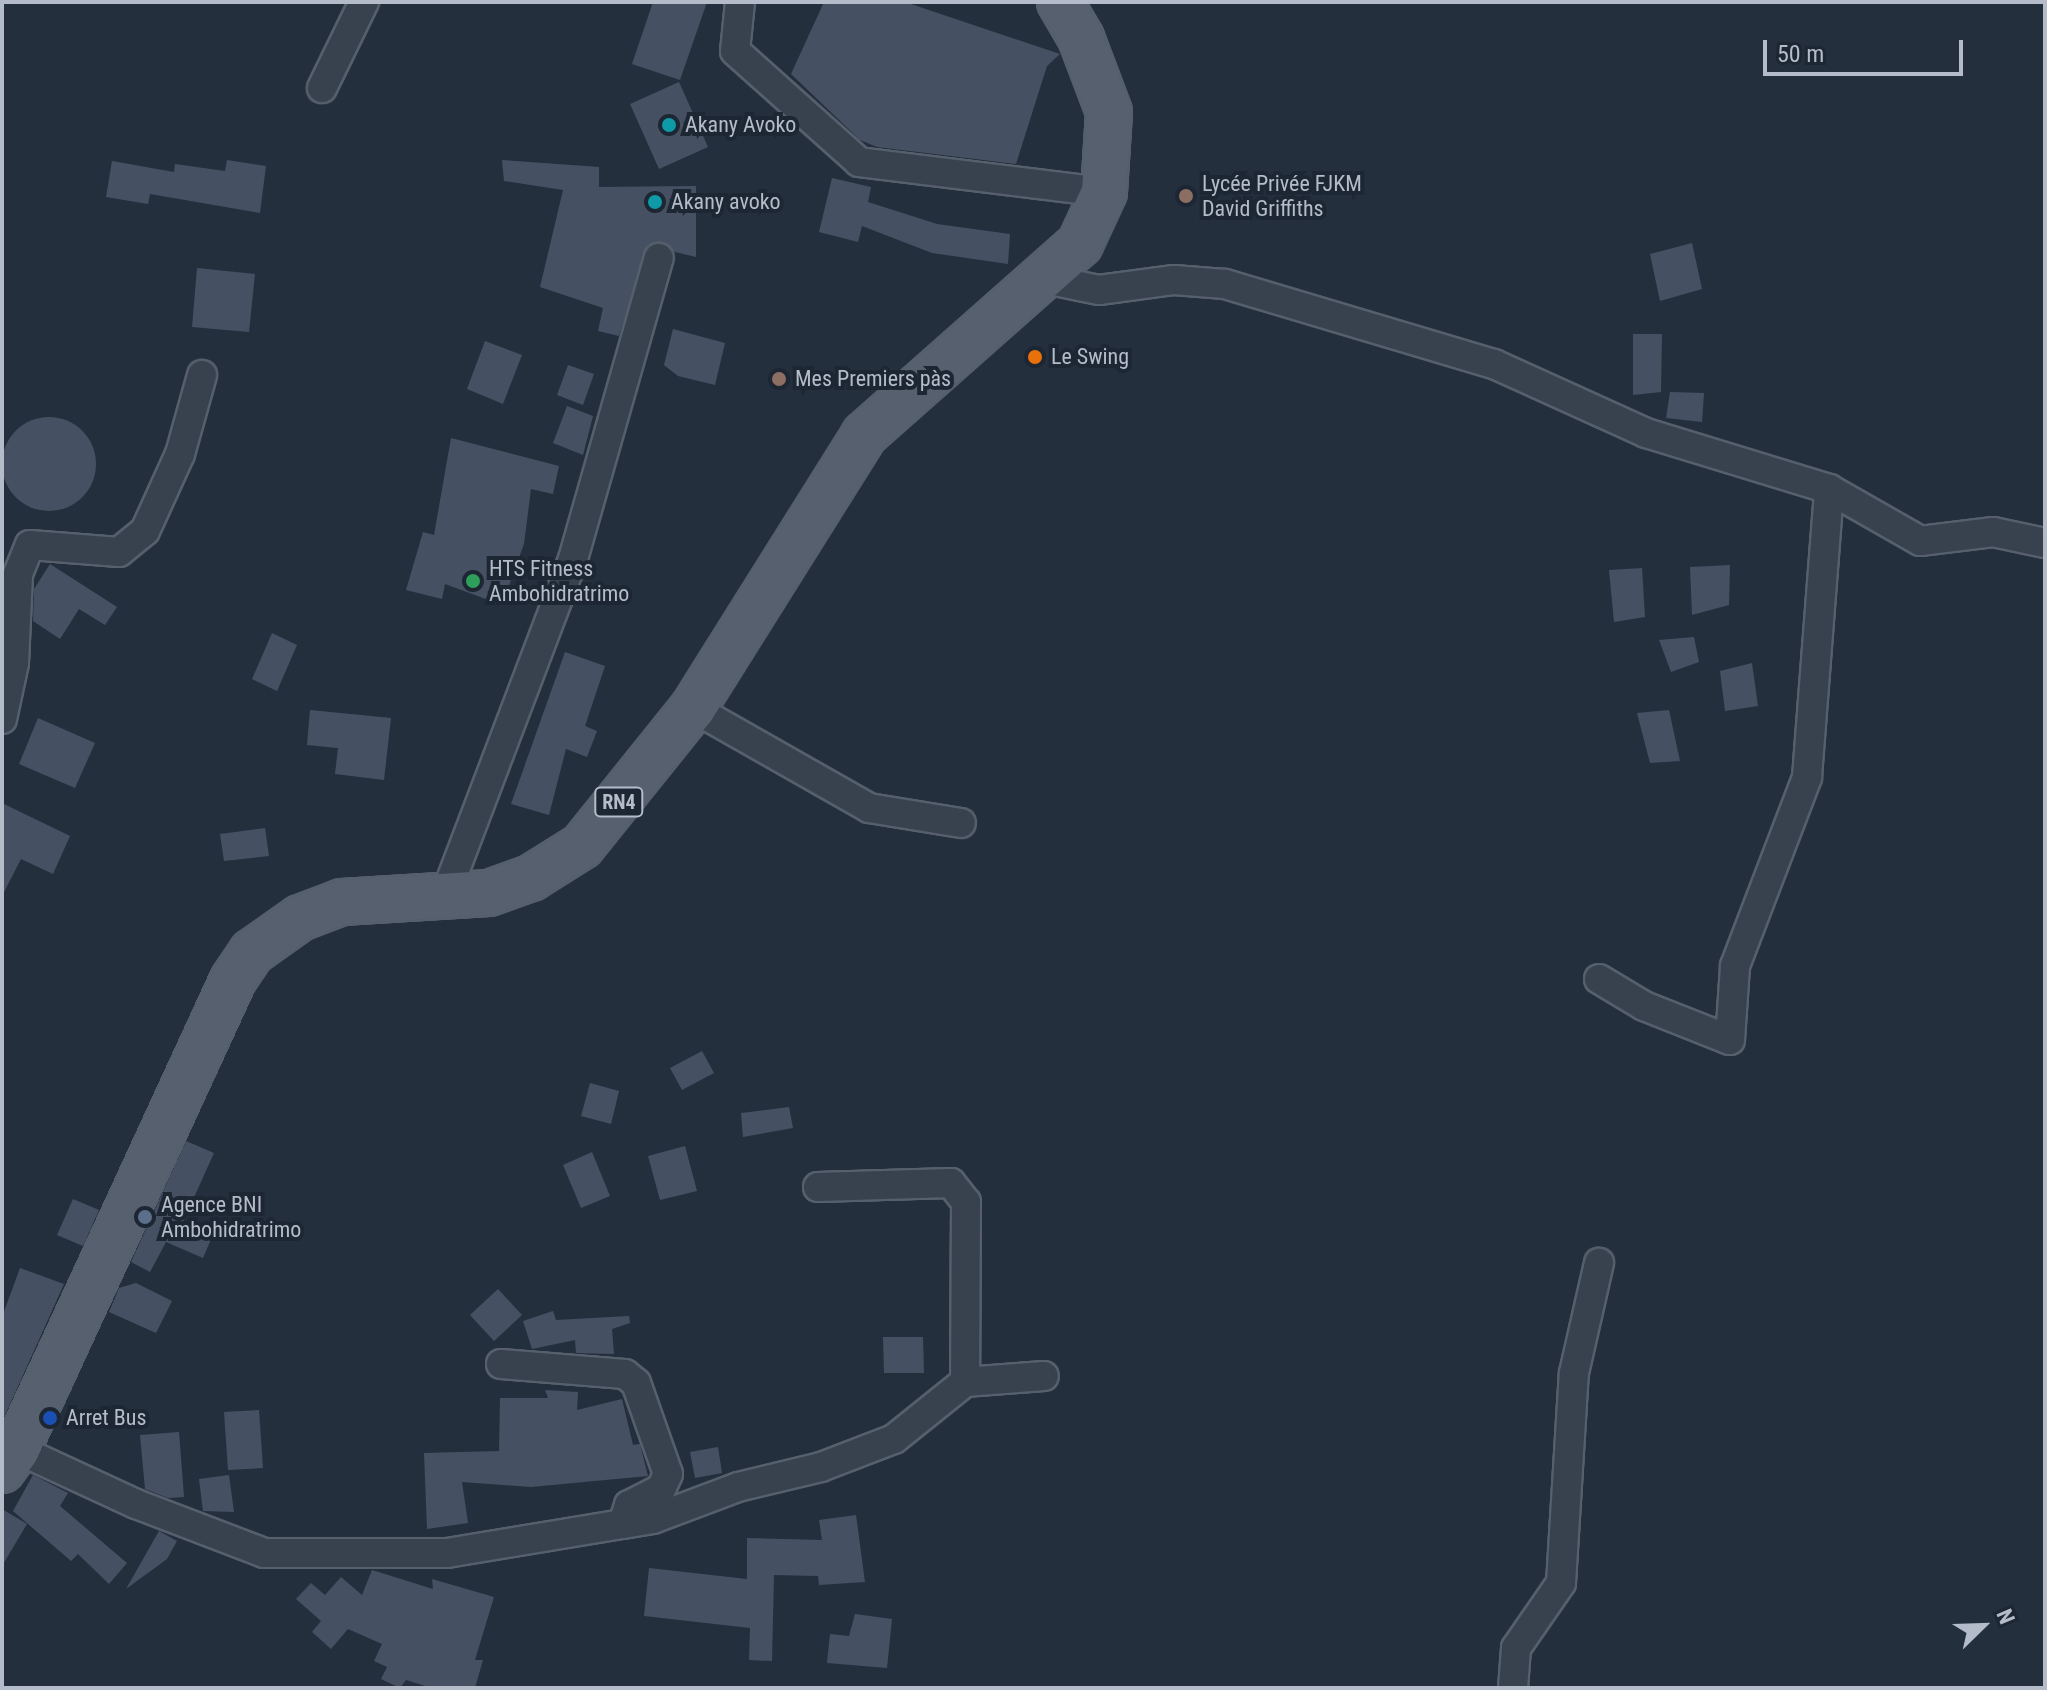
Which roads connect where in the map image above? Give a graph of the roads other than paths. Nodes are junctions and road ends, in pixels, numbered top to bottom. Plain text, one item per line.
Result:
1 (364, 2) edge
2 (740, 2) edge
3 (1060, 2) edge
4 (322, 88) dead end
5 (1104, 192) junction
6 (659, 258) dead end
7 (1045, 279) junction
8 (202, 375) dead end
9 (1829, 489) junction
10 (2045, 543) edge
11 (693, 708) junction
12 (2, 719) edge
13 (961, 823) dead end
14 (445, 896) junction
15 (1599, 979) dead end
16 (818, 1187) dead end
17 (1599, 1263) dead end
18 (501, 1364) dead end
19 (1044, 1376) dead end
20 (965, 1382) junction
21 (9, 1460) edge
22 (623, 1524) junction
23 (1513, 1688) edge

1 - 4 street
2 - 5 street
3 - 5 main road, RN4
5 - 7 main road, RN4
6 - 14 street
7 - 9 street
7 - 11 main road, RN4
8 - 12 street
9 - 10 street
9 - 15 street
11 - 13 street
11 - 14 main road, RN4
14 - 21 main road, RN4
16 - 20 street
17 - 23 street
18 - 22 street
19 - 20 street
20 - 22 street
21 - 22 street

